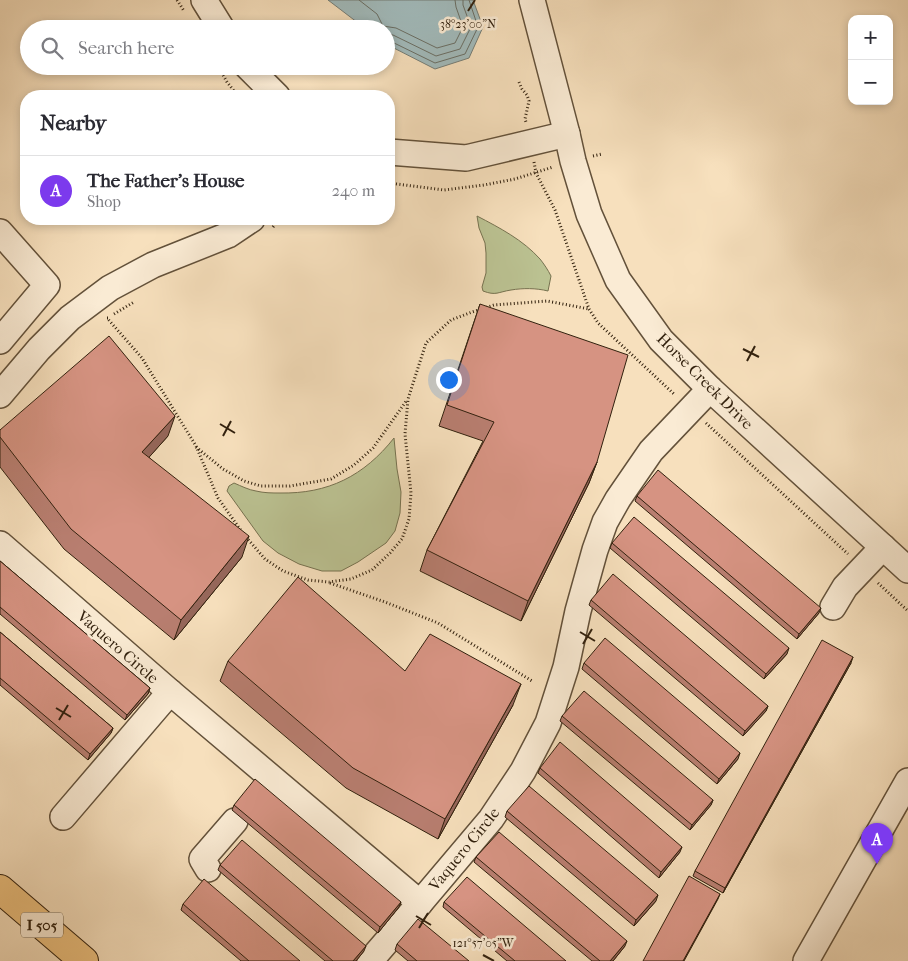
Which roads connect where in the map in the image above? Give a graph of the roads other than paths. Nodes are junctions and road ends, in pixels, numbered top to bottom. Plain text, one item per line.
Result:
1 (204, 0) edge
2 (532, 0) edge
3 (216, 20) edge
4 (255, 75) edge
5 (271, 90) edge
6 (567, 134) junction
7 (395, 152) edge
8 (257, 225) edge
9 (0, 232) edge
10 (0, 342) edge
11 (710, 389) junction
12 (0, 395) edge
13 (0, 544) edge
14 (883, 547) junction
15 (908, 570) edge
16 (833, 607) dead end
17 (170, 692) junction
18 (908, 781) edge
19 (901, 812) edge
20 (63, 818) dead end
21 (235, 821) dead end
22 (208, 869) dead end
23 (0, 889) edge
24 (420, 902) junction
25 (809, 960) edge
26 (84, 961) edge
27 (370, 961) edge

1 - 3 street
2 - 6 street, Horse Creek Drive
4 - 5 street
6 - 7 street
6 - 11 street, Horse Creek Drive
8 - 12 street
9 - 10 street
11 - 14 street, Horse Creek Drive
11 - 24 street, Vaquero Circle
13 - 17 street, Vaquero Circle
14 - 15 street, Horse Creek Drive
14 - 16 street
17 - 20 street
17 - 24 street, Vaquero Circle
18 - 19 street
19 - 25 street
21 - 22 street
23 - 26 highway, I 505
24 - 27 street

